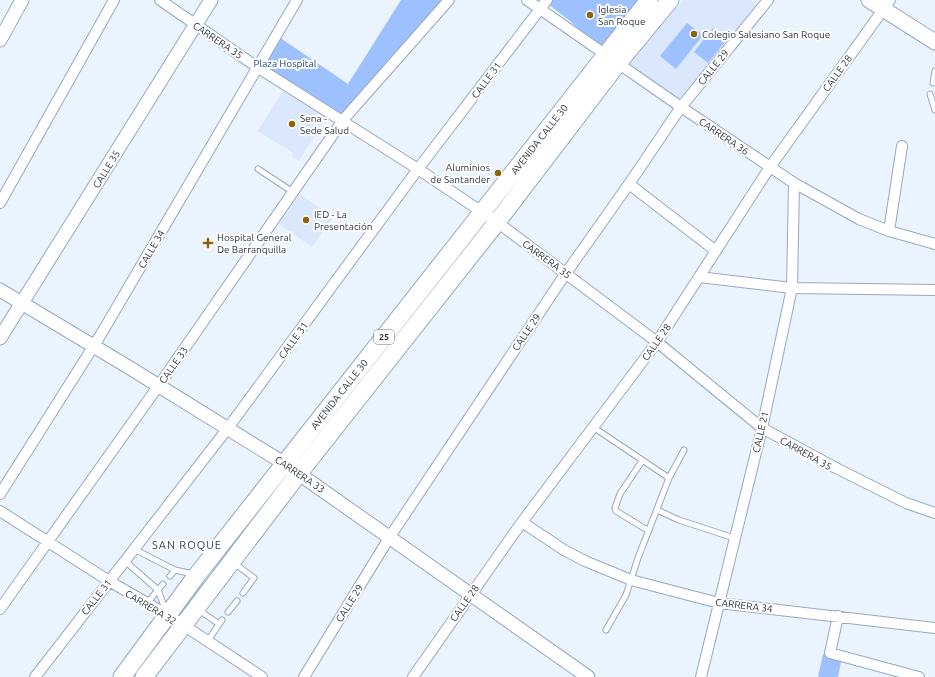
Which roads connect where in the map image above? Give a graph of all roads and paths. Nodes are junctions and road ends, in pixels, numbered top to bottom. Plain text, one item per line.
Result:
1 (22, 0) edge
2 (114, 0) edge
3 (160, 0) edge
4 (211, 0) edge
5 (297, 0) edge
6 (449, 0) edge
7 (527, 0) edge
8 (547, 0) edge
9 (649, 0) edge
10 (670, 0) edge
11 (768, 0) edge
12 (869, 0) edge
13 (887, 5) edge
14 (540, 10) junction
15 (196, 25) junction
16 (0, 40) edge
17 (935, 42) edge
18 (611, 59) junction
19 (257, 67) junction
20 (935, 71) edge
21 (933, 83) dead end
22 (930, 94) dead end
23 (681, 108) junction
24 (935, 110) edge
25 (343, 120) junction
26 (902, 146) dead end
27 (770, 166) junction
28 (418, 168) junction
29 (258, 169) dead end
30 (794, 182) junction
31 (629, 184) junction
32 (293, 192) junction
33 (0, 203) edge
34 (482, 212) junction
35 (497, 222) junction
36 (889, 231) junction
37 (935, 244) edge
38 (716, 251) junction
39 (566, 273) junction
40 (699, 277) junction
41 (792, 288) junction
42 (0, 290) edge
43 (935, 290) edge
44 (23, 304) junction
45 (0, 338) edge
46 (657, 342) junction
47 (94, 347) junction
48 (159, 386) junction
49 (593, 427) junction
50 (228, 428) junction
51 (762, 428) junction
52 (684, 450) dead end
53 (642, 461) junction
54 (285, 464) junction
55 (299, 473) junction
56 (669, 478) junction
57 (0, 494) edge
58 (657, 510) junction
59 (0, 511) edge
60 (935, 513) edge
61 (522, 522) junction
62 (649, 531) junction
63 (389, 538) junction
64 (734, 538) junction
65 (48, 542) junction
66 (134, 549) junction
67 (125, 561) junction
68 (232, 562) junction
69 (146, 570) dead end
70 (175, 570) junction
71 (197, 575) junction
72 (142, 576) junction
73 (170, 576) dead end
74 (631, 580) junction
75 (109, 581) junction
76 (163, 584) dead end
77 (158, 590) junction
78 (243, 593) dead end
79 (470, 594) junction
80 (237, 601) dead end
81 (147, 603) junction
82 (719, 603) junction
83 (0, 608) edge
84 (196, 608) junction
85 (228, 612) dead end
86 (168, 616) junction
87 (838, 616) junction
88 (183, 626) junction
89 (935, 628) edge
90 (606, 630) dead end
91 (206, 642) junction
92 (35, 677) edge
93 (122, 677) edge
94 (144, 677) edge
95 (262, 677) edge
96 (304, 677) edge
97 (413, 677) edge
98 (588, 677) edge
99 (701, 677) edge
100 (919, 677) edge

1 - 16 street
2 - 33 street
3 - 15 street, CARRERA 35
4 - 15 street, CALLE 35
5 - 19 street, CALLE 34
6 - 25 street, CALLE 33
7 - 14 street, CARRERA 36
8 - 14 street, CALLE 31
9 - 18 highway, AVENIDA CALLE 30 / 25
10 - 18 highway, AVENIDA CALLE 30 / 25
11 - 23 street, CALLE 29
12 - 13 main road
13 - 17 main road
13 - 27 street, CALLE 28
14 - 18 street, CARRERA 36
14 - 28 street, CALLE 31
15 - 19 street, CARRERA 35
15 - 44 street, CALLE 35
18 - 23 street, CARRERA 36
18 - 34 highway, AVENIDA CALLE 30 / 25
18 - 35 highway, AVENIDA CALLE 30 / 25
19 - 25 street, CARRERA 35
19 - 47 street, CALLE 34
20 - 21 lane
22 - 24 lane
23 - 27 street, CARRERA 36
23 - 31 street, CALLE 29
25 - 28 street, CARRERA 35
25 - 32 street, CALLE 33
26 - 36 street
27 - 30 street, CARRERA 36
27 - 38 street, CALLE 28
28 - 34 street, CARRERA 35
28 - 50 street, CALLE 31
29 - 32 lane
30 - 36 street, CARRERA 36
30 - 41 street, CALLE 21
31 - 38 street
31 - 39 street, CALLE 29
32 - 48 street, CALLE 33
34 - 35 street, CARRERA 35
34 - 54 highway, AVENIDA CALLE 30 / 25
35 - 39 street, CARRERA 35
35 - 55 highway, AVENIDA CALLE 30 / 25
36 - 37 street, CARRERA 36
38 - 40 street, CALLE 28
39 - 46 street, CARRERA 35
39 - 63 street, CALLE 29
40 - 41 street
40 - 46 street, CALLE 28
41 - 43 street
41 - 51 street, CALLE 21
42 - 44 street, CARRERA 33
44 - 45 street, CALLE 35
44 - 47 street, CARRERA 33
46 - 49 street, CALLE 28
46 - 51 street, CARRERA 35
47 - 48 street, CARRERA 33
47 - 57 street, CALLE 34
48 - 50 street, CARRERA 33
48 - 65 street, CALLE 33
49 - 53 lane
49 - 61 street, CALLE 28
50 - 54 street, CARRERA 33
50 - 66 street, CALLE 31
51 - 60 street, CARRERA 35
51 - 64 street, CALLE 21
52 - 56 lane
53 - 56 lane
53 - 62 lane
54 - 55 street, CARRERA 33
54 - 71 highway, AVENIDA CALLE 30 / 25
55 - 63 street, CARRERA 33
55 - 68 highway, AVENIDA CALLE 30 / 25
56 - 58 lane
58 - 62 lane
58 - 64 lane
59 - 65 street, CARRERA 32
61 - 74 street, CARRERA 34
61 - 79 street, CALLE 28
62 - 74 lane
63 - 79 street, CARRERA 33
63 - 96 street, CALLE 29
64 - 82 street, CALLE 21
65 - 75 street, CARRERA 32
65 - 83 street, CALLE 33
66 - 67 street, CALLE 31
66 - 70 lane
67 - 72 lane
67 - 75 street, CALLE 31
68 - 78 lane
68 - 84 highway, AVENIDA CALLE 30 / 25
69 - 72 lane
70 - 71 lane
70 - 73 lane
71 - 86 highway, AVENIDA CALLE 30 / 25
72 - 77 lane
74 - 82 street, CARRERA 34
74 - 90 lane
75 - 81 street, CARRERA 32
75 - 92 street, CALLE 31
76 - 77 lane
77 - 81 lane
77 - 86 lane
79 - 97 street, CALLE 28
79 - 98 street, CARRERA 33
80 - 85 lane
81 - 86 street, CARRERA 32
82 - 87 street, CARRERA 34
82 - 99 street, CALLE 21
84 - 88 highway, AVENIDA CALLE 30 / 25
84 - 91 lane
86 - 88 street, CARRERA 32
86 - 93 highway, AVENIDA CALLE 30 / 25
87 - 89 street, CARRERA 34
87 - 100 street
88 - 91 street, CARRERA 32
88 - 94 highway, AVENIDA CALLE 30 / 25
91 - 95 street, CARRERA 32

